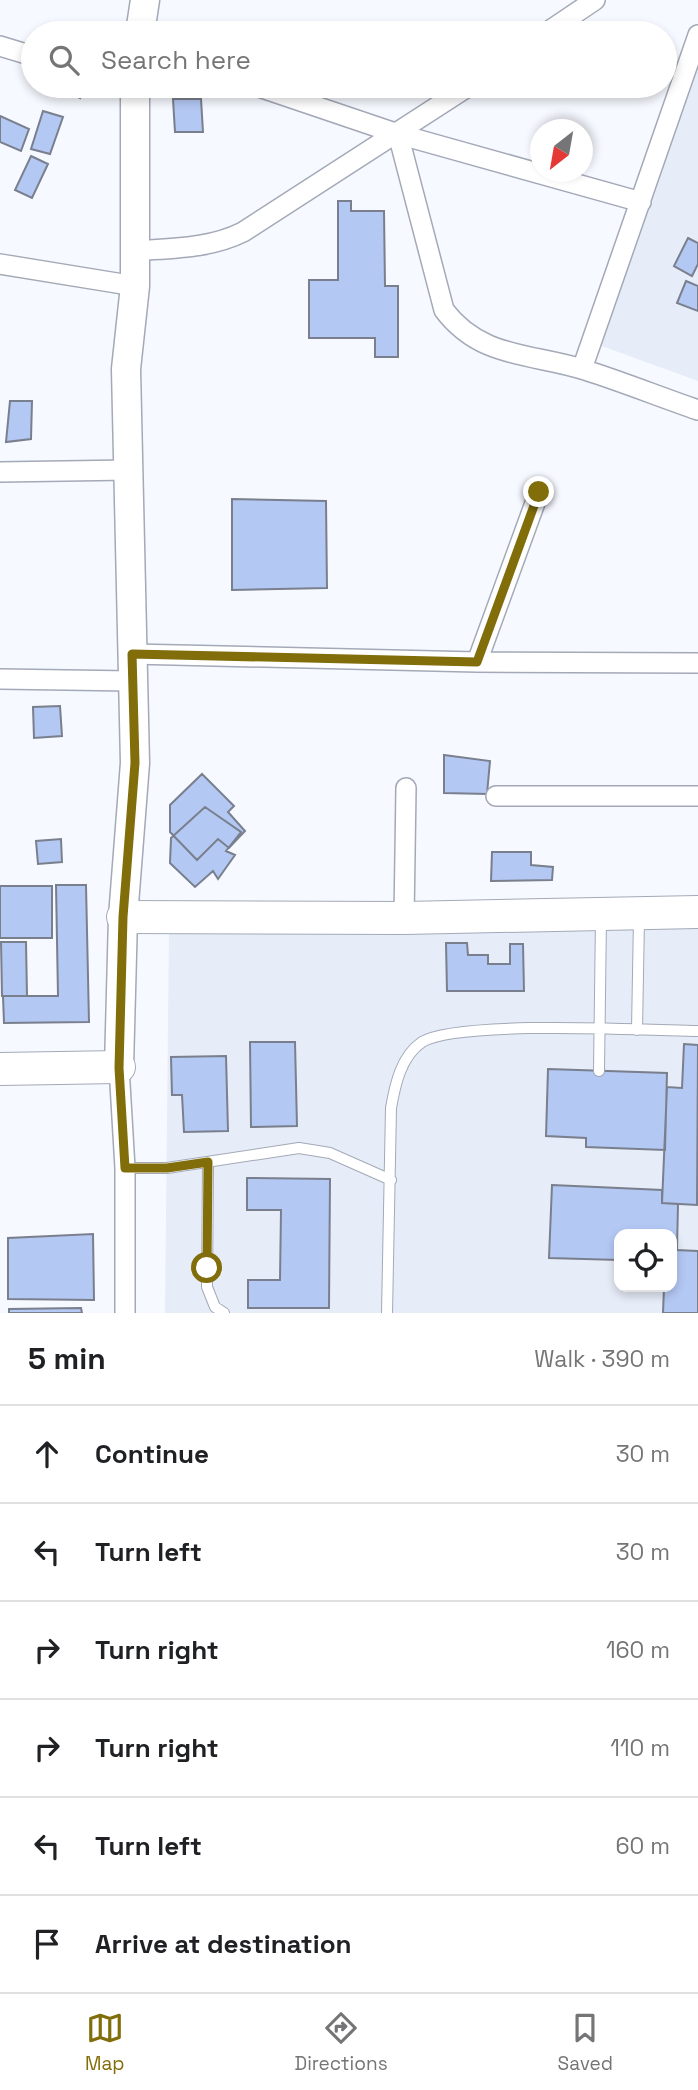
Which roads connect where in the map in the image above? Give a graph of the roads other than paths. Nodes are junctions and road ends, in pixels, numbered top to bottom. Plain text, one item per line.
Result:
1 (145, 0) edge
2 (595, 0) edge
3 (142, 21) edge
4 (564, 21) edge
5 (698, 35) edge
6 (0, 46) edge
7 (21, 52) edge
8 (677, 97) edge
9 (134, 98) edge
10 (292, 98) edge
11 (451, 98) edge
12 (676, 98) edge
13 (398, 134) junction
14 (641, 202) junction
15 (133, 251) junction
16 (0, 264) edge
17 (135, 286) junction
18 (582, 369) junction
19 (698, 410) edge
20 (129, 470) junction
21 (0, 472) edge
22 (539, 492) dead end
23 (477, 662) junction
24 (698, 663) edge
25 (132, 667) junction
26 (0, 679) edge
27 (406, 788) dead end
28 (496, 796) dead end
29 (698, 796) edge
30 (640, 911) junction
31 (698, 912) edge
32 (600, 913) junction
33 (123, 917) junction
34 (404, 918) junction
35 (599, 1028) junction
36 (637, 1030) junction
37 (698, 1031) edge
38 (119, 1068) junction
39 (0, 1069) edge
40 (599, 1071) dead end
41 (208, 1162) junction
42 (125, 1168) junction
43 (391, 1180) junction
44 (125, 1313) edge
45 (224, 1313) edge
46 (387, 1313) edge

1 - 3 street
2 - 4 street
5 - 8 street
6 - 7 street
9 - 15 street
10 - 13 street
11 - 13 street
12 - 14 street
13 - 14 street
13 - 15 street
13 - 18 street
14 - 18 street
15 - 17 street
16 - 17 street
17 - 20 street
18 - 19 street
20 - 21 street
20 - 25 street
22 - 23 street
23 - 24 street
23 - 25 street
25 - 26 street
25 - 33 street
27 - 34 street
28 - 29 street
30 - 31 main road
30 - 32 main road
30 - 36 lane
32 - 34 main road
32 - 35 lane
33 - 34 main road
33 - 38 street
35 - 36 lane
35 - 40 lane
35 - 43 lane
36 - 37 lane
38 - 39 main road
38 - 42 street
41 - 42 lane
41 - 43 lane
41 - 45 lane
42 - 44 street
43 - 46 lane

